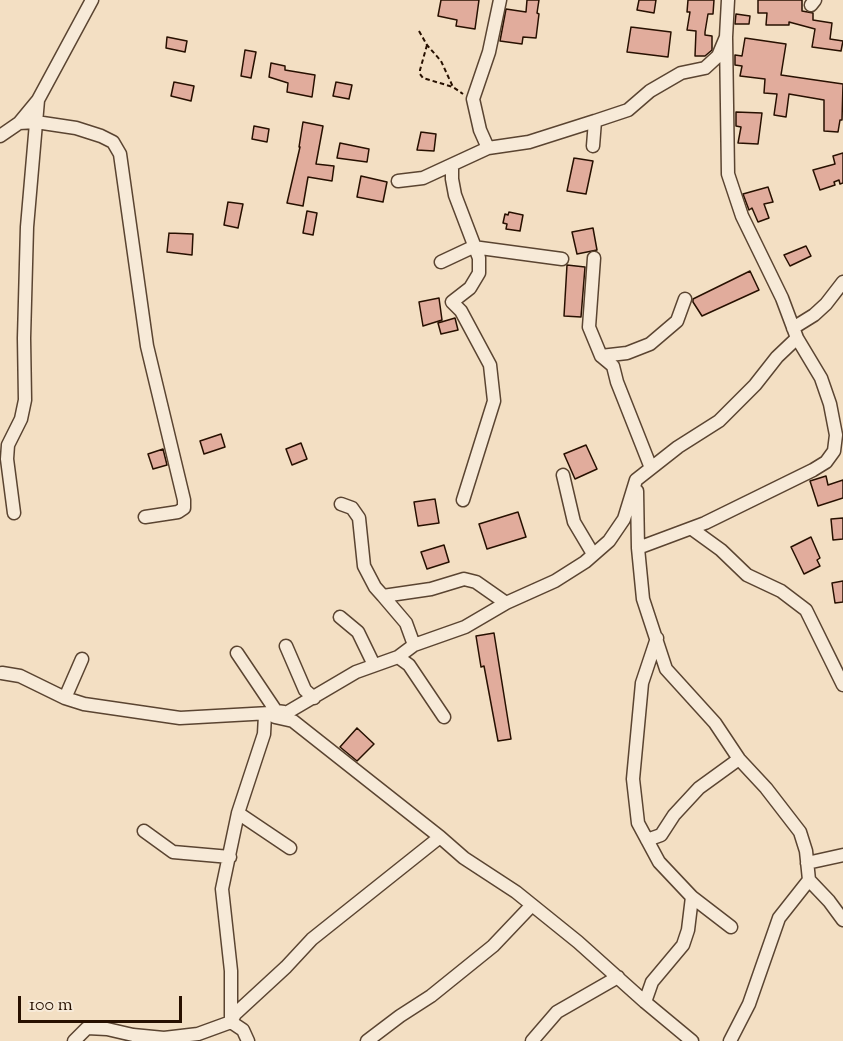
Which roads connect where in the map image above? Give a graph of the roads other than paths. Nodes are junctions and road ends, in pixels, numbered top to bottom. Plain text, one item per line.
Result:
1 (92, 0) edge
2 (500, 0) edge
3 (728, 0) edge
4 (726, 37) junction
5 (39, 100) junction
6 (595, 121) junction
7 (36, 122) junction
8 (19, 123) junction
9 (0, 136) edge
10 (593, 146) dead end
11 (488, 148) junction
12 (452, 165) junction
13 (398, 181) dead end
14 (473, 247) junction
15 (594, 258) dead end
16 (562, 259) dead end
17 (441, 262) dead end
18 (843, 282) edge
19 (685, 299) dead end
20 (795, 333) junction
21 (601, 356) junction
22 (651, 468) junction
23 (563, 475) dead end
24 (636, 480) junction
25 (463, 500) dead end
26 (341, 504) dead end
27 (14, 513) dead end
28 (145, 518) dead end
29 (692, 529) junction
30 (638, 548) junction
31 (593, 554) junction
32 (383, 596) junction
33 (506, 603) junction
34 (340, 617) dead end
35 (657, 638) junction
36 (414, 645) junction
37 (286, 646) dead end
38 (237, 653) dead end
39 (398, 657) junction
40 (82, 659) dead end
41 (374, 665) junction
42 (2, 673) dead end
43 (843, 685) edge
44 (65, 698) junction
45 (314, 698) junction
46 (288, 712) junction
47 (266, 714) junction
48 (444, 717) dead end
49 (739, 759) junction
50 (238, 813) junction
51 (144, 831) dead end
52 (440, 837) junction
53 (647, 840) junction
54 (290, 848) dead end
55 (843, 855) edge
56 (230, 857) junction
57 (807, 863) junction
58 (809, 880) junction
59 (692, 897) junction
60 (531, 906) junction
61 (843, 920) edge
62 (731, 927) dead end
63 (618, 977) junction
64 (645, 1002) junction
65 (231, 1022) junction
66 (74, 1041) edge
67 (248, 1041) edge
68 (368, 1041) edge
69 (532, 1041) edge
70 (692, 1041) edge
71 (730, 1041) edge

1 - 5 street
2 - 11 street
3 - 4 street
4 - 6 street
4 - 20 street
5 - 7 street
5 - 8 street
6 - 10 street
6 - 11 street
7 - 8 street
7 - 27 street
7 - 28 street
8 - 9 street
11 - 12 street
12 - 13 street
12 - 14 street
14 - 16 street
14 - 17 street
14 - 25 street
15 - 21 street
18 - 20 street
19 - 21 street
20 - 22 street
20 - 29 street
21 - 22 street
22 - 24 street
23 - 31 street
24 - 30 street
24 - 31 street
26 - 32 street
29 - 30 street
29 - 43 street
30 - 35 street
31 - 33 street
32 - 33 street
32 - 36 street
33 - 36 street
34 - 41 street
35 - 49 street
35 - 53 street
36 - 39 street
37 - 45 street
38 - 46 street
39 - 41 street
39 - 48 street
40 - 44 street
41 - 45 street
42 - 44 street
44 - 47 street
45 - 46 street
46 - 47 street
47 - 50 street
47 - 52 street
49 - 53 street
49 - 57 street
50 - 54 street
50 - 56 street
51 - 56 street
52 - 60 street
52 - 65 street
53 - 59 street
55 - 57 street
56 - 65 street
57 - 58 street
58 - 61 street
58 - 71 street
59 - 62 street
59 - 64 street
60 - 63 street
60 - 68 street
63 - 64 street
63 - 69 street
64 - 70 street
65 - 66 street
65 - 67 street

